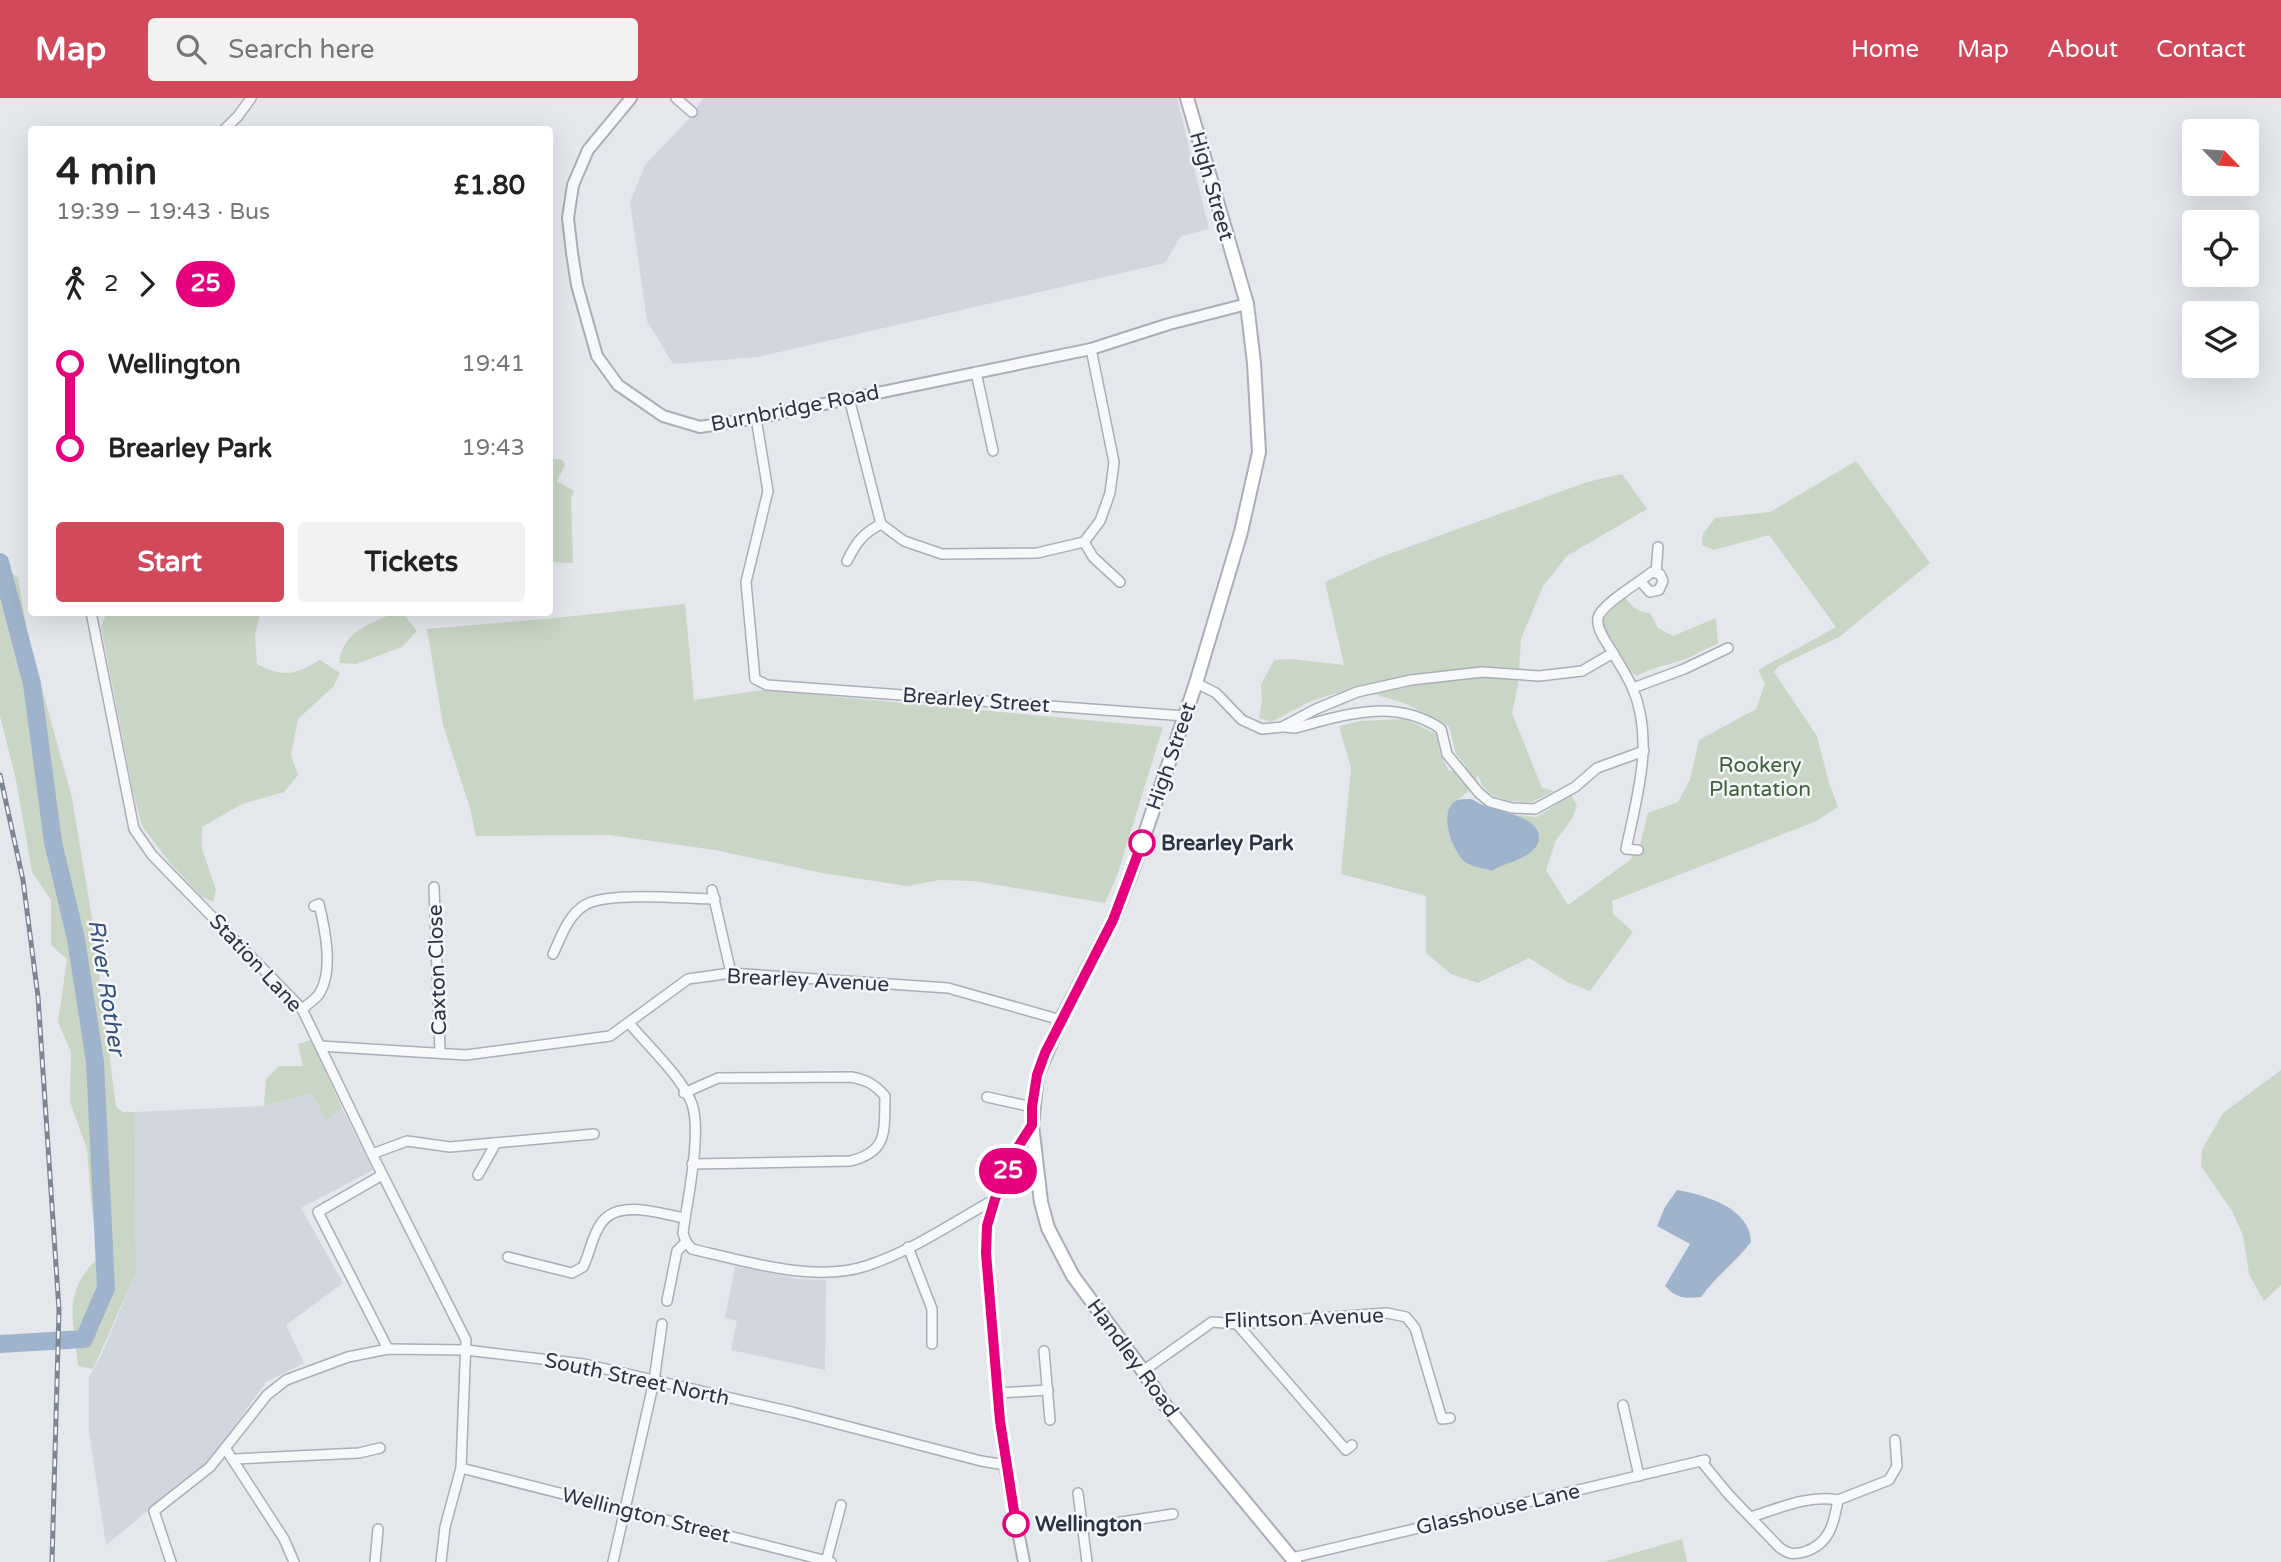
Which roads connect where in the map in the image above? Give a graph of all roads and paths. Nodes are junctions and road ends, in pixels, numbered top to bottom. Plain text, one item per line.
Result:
1 (251, 98) edge
2 (631, 98) edge
3 (676, 98) edge
4 (1187, 98) edge
5 (692, 112) dead end
6 (228, 126) edge
7 (1247, 304) junction
8 (1091, 349) junction
9 (976, 372) junction
10 (849, 398) junction
11 (757, 418) junction
12 (993, 451) dead end
13 (881, 524) junction
14 (1084, 542) junction
15 (1658, 547) dead end
16 (847, 561) dead end
17 (1656, 573) junction
18 (1120, 582) dead end
19 (1641, 582) junction
20 (92, 616) edge
21 (1728, 648) dead end
22 (1613, 653) junction
23 (1196, 683) junction
24 (1633, 688) junction
25 (1185, 716) junction
26 (1282, 727) junction
27 (1644, 751) junction
28 (1638, 850) dead end
29 (434, 887) dead end
30 (314, 906) dead end
31 (553, 954) dead end
32 (731, 973) junction
33 (302, 1009) junction
34 (1060, 1020) junction
35 (629, 1023) junction
36 (320, 1046) junction
37 (440, 1052) junction
38 (684, 1093) junction
39 (987, 1097) dead end
40 (1032, 1107) junction
41 (1032, 1125) junction
42 (594, 1134) dead end
43 (496, 1143) junction
44 (372, 1154) junction
45 (692, 1164) junction
46 (382, 1175) junction
47 (478, 1175) dead end
48 (995, 1199) junction
49 (685, 1218) junction
50 (686, 1242) junction
51 (908, 1247) junction
52 (508, 1257) dead end
53 (667, 1301) dead end
54 (662, 1324) dead end
55 (1237, 1324) junction
56 (932, 1343) dead end
57 (388, 1349) junction
58 (466, 1350) junction
59 (1044, 1351) dead end
60 (1143, 1371) junction
61 (654, 1381) junction
62 (1048, 1390) junction
63 (998, 1394) junction
64 (1623, 1405) dead end
65 (1450, 1418) dead end
66 (1051, 1420) dead end
67 (1895, 1440) dead end
68 (1352, 1445) dead end
69 (225, 1448) junction
70 (380, 1448) dead end
71 (235, 1459) junction
72 (1005, 1465) junction
73 (461, 1468) junction
74 (1639, 1476) junction
75 (1079, 1493) dead end
76 (1838, 1500) junction
77 (841, 1505) dead end
78 (626, 1511) junction
79 (1173, 1514) dead end
80 (1751, 1517) junction
81 (1083, 1528) junction
82 (378, 1529) dead end
83 (1293, 1560) edge
84 (173, 1562) edge
85 (294, 1562) edge
86 (375, 1562) edge
87 (441, 1562) edge
88 (613, 1562) edge
89 (828, 1562) edge
90 (1024, 1562) edge
91 (1087, 1562) edge

1 - 6 street
2 - 11 street, Burnbridge Road
3 - 5 street
4 - 7 main road, High Street
7 - 8 street, Burnbridge Road
7 - 23 main road, High Street
8 - 9 street, Burnbridge Road
8 - 14 street
9 - 10 street, Burnbridge Road
9 - 12 street
10 - 11 street, Burnbridge Road
10 - 13 street
11 - 25 street, Brearley Street
13 - 14 street
13 - 16 street
14 - 18 street
15 - 17 street
17 - 19 street
17 - 19 street
19 - 22 street
20 - 33 street, Station Lane
21 - 24 street
22 - 24 street
22 - 26 street
23 - 25 main road, High Street
23 - 26 street
24 - 27 street
25 - 34 main road, High Street
26 - 27 street
27 - 28 street
29 - 37 street, Caxton Close
30 - 33 street
31 - 32 street
32 - 34 street, Brearley Avenue
32 - 35 street, Brearley Avenue
33 - 36 street, Station Lane
34 - 40 main road, High Street
35 - 37 street, Brearley Avenue
35 - 38 street
36 - 37 street, Brearley Avenue
36 - 44 street, Station Lane
38 - 45 street
38 - 45 street
39 - 40 street
40 - 41 main road, High Street
41 - 48 street
41 - 60 main road, Handley Road
42 - 43 street
43 - 44 street
43 - 47 street
44 - 46 street, Station Lane
45 - 49 street
46 - 57 street
46 - 58 street, Station Lane
48 - 51 street
48 - 63 street
49 - 50 street
49 - 52 street
50 - 51 street
50 - 53 street
51 - 56 street
54 - 61 street
55 - 60 street, Flintson Avenue
55 - 65 street, Flintson Avenue
55 - 68 street
57 - 58 street, South Street North
57 - 69 street, South Street North
58 - 61 street, South Street North
58 - 73 street
59 - 62 street
60 - 83 main road, Handley Road
61 - 72 street, South Street North
61 - 78 street
62 - 63 street
62 - 66 street
63 - 72 street
64 - 74 street
67 - 76 street
69 - 71 street
69 - 84 street, South Street North
70 - 71 street
71 - 85 street
72 - 90 street
73 - 78 street, Wellington Street
73 - 87 street
74 - 80 street, Glasshouse Lane
74 - 83 street, Glasshouse Lane
75 - 81 street
76 - 80 street
76 - 80 street
77 - 89 street
78 - 88 street
78 - 89 street, Wellington Street
79 - 81 street
81 - 91 street
82 - 86 street

